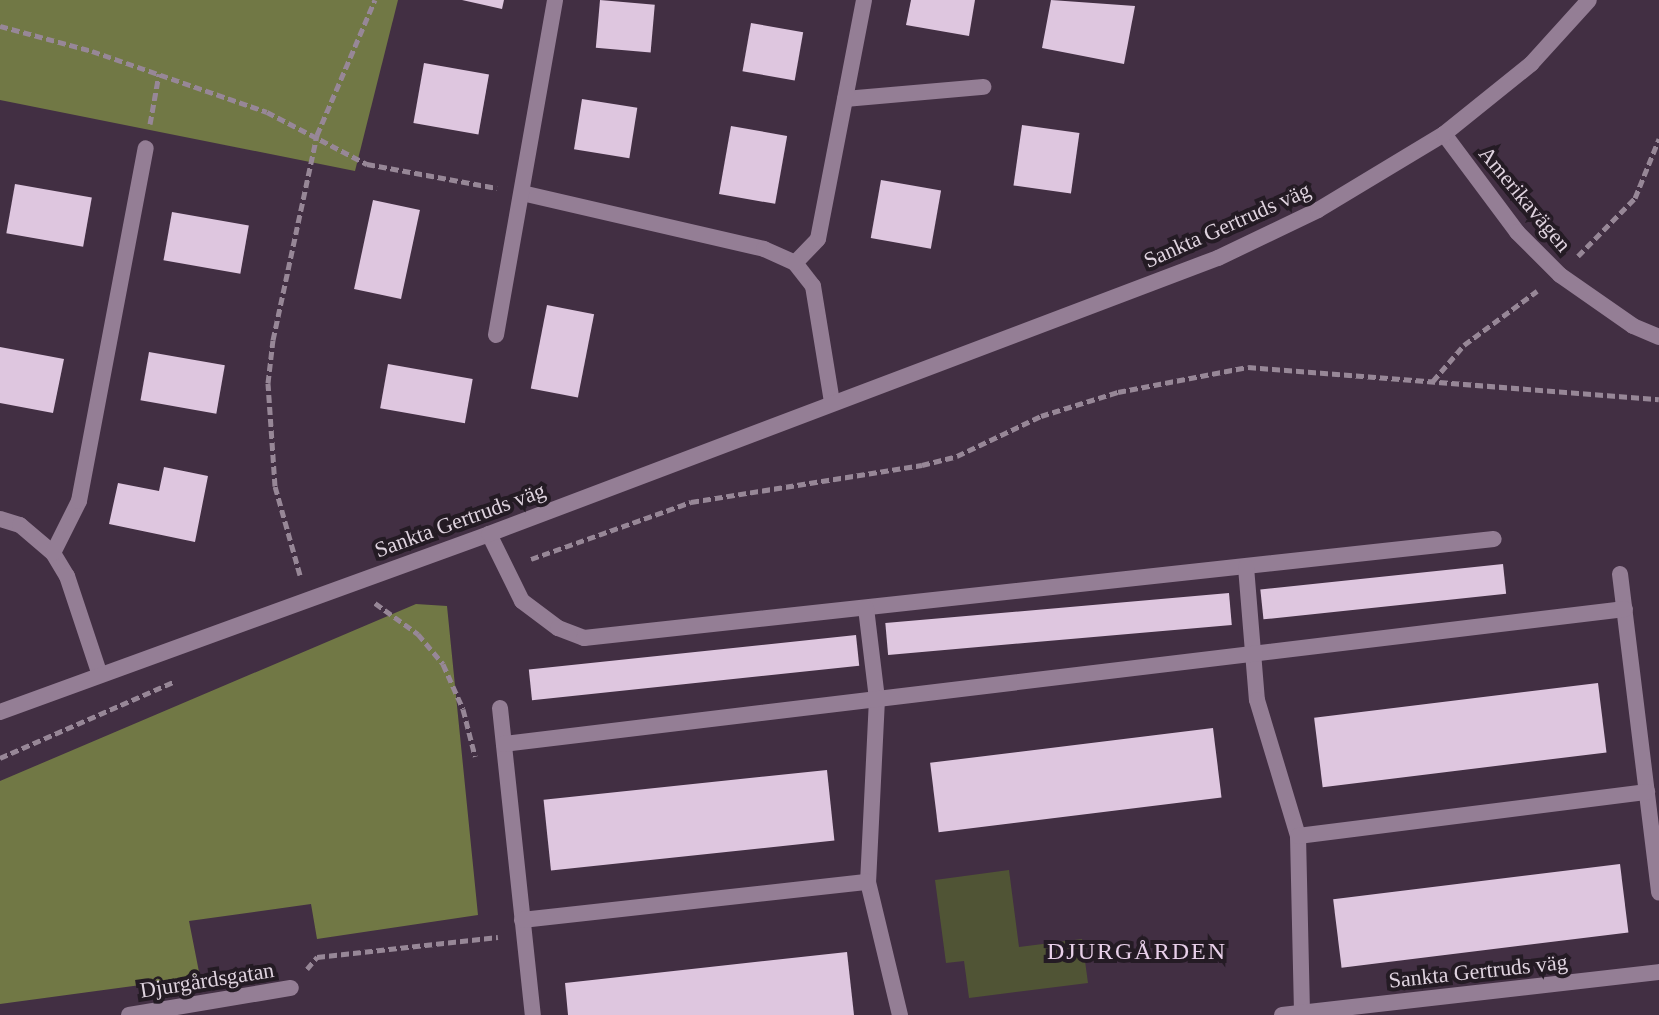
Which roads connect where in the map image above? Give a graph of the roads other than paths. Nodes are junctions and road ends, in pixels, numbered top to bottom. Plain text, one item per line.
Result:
1 (555, 0) edge
2 (864, 0) edge
3 (1589, 0) edge
4 (983, 87) dead end
5 (845, 99) junction
6 (1444, 134) junction
7 (146, 148) road end
8 (522, 193) junction
9 (795, 263) junction
10 (496, 335) dead end
11 (1659, 337) edge
12 (832, 402) junction
13 (0, 519) edge
14 (489, 534) junction
15 (1494, 539) dead end
16 (53, 553) junction
17 (1246, 567) junction
18 (1620, 574) dead end
19 (866, 608) junction
20 (1625, 609) junction
21 (1254, 653) junction
22 (100, 675) junction
23 (877, 699) junction
24 (500, 708) dead end
25 (0, 712) edge
26 (504, 744) junction
27 (1647, 792) junction
28 (1298, 836) junction
29 (868, 882) junction
30 (1659, 893) edge
31 (522, 920) junction
32 (1659, 972) edge
33 (291, 988) road end
34 (1302, 1013) junction
35 (129, 1015) edge
36 (533, 1015) edge
37 (900, 1015) edge
38 (1282, 1015) edge

1 - 8 street
2 - 5 street
3 - 6 street, Sankta Gertruds väg
4 - 5 street
5 - 9 street
6 - 11 street, Amerikavägen
6 - 12 street, Sankta Gertruds väg
7 - 16 street
8 - 9 street
8 - 10 street
9 - 12 street
12 - 14 street, Sankta Gertruds väg
13 - 16 street
14 - 19 street
14 - 22 street, Sankta Gertruds väg
15 - 17 street
16 - 22 street
17 - 19 street
17 - 21 street
18 - 20 street
19 - 23 street
20 - 21 street
20 - 27 street
21 - 23 street
21 - 28 street
22 - 25 street, Sankta Gertruds väg
23 - 26 street
23 - 29 street
24 - 26 street
26 - 31 street
27 - 28 street
27 - 30 street
28 - 34 street
29 - 31 street
29 - 37 street
31 - 36 street
32 - 34 street, Sankta Gertruds väg
33 - 35 street, Djurgårdsgatan
34 - 38 street, Sankta Gertruds väg

